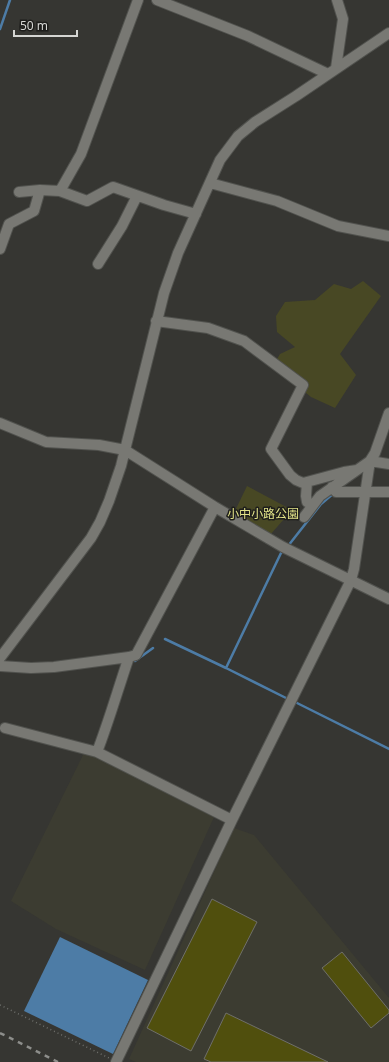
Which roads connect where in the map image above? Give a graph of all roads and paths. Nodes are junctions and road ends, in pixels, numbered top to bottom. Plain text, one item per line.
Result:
1 (138, 0) edge
2 (157, 0) edge
3 (337, 0) edge
4 (389, 33) edge
5 (332, 71) junction
6 (210, 183) junction
7 (40, 190) junction
8 (60, 191) junction
9 (19, 192) dead end
10 (137, 196) junction
11 (196, 214) junction
12 (389, 236) edge
13 (0, 250) edge
14 (98, 264) dead end
15 (156, 321) junction
16 (389, 413) edge
17 (0, 423) edge
18 (125, 450) junction
19 (389, 464) edge
20 (357, 470) junction
21 (307, 482) junction
22 (332, 487) junction
23 (365, 492) junction
24 (389, 492) edge
25 (312, 505) junction
26 (215, 507) junction
27 (304, 517) dead end
28 (350, 580) junction
29 (389, 599) edge
30 (129, 657) junction
31 (0, 658) edge
32 (0, 666) edge
33 (6, 728) dead end
34 (97, 752) junction
35 (232, 820) junction
36 (0, 1005) edge
37 (116, 1062) edge

1 - 8 street
2 - 5 street
3 - 5 street
4 - 5 street
5 - 6 street
6 - 11 street
6 - 12 street
7 - 8 street
7 - 9 street
7 - 13 street
8 - 10 street
10 - 11 street
10 - 14 street
11 - 15 street
15 - 18 street
15 - 21 street
16 - 20 street
17 - 18 street
18 - 26 street
18 - 31 street
19 - 23 street
20 - 21 street
20 - 22 street
21 - 25 street
22 - 23 street
22 - 25 street
23 - 24 street
23 - 28 street
25 - 27 street
26 - 28 street
26 - 30 street
28 - 29 street
28 - 35 street
30 - 32 street
30 - 34 street
33 - 34 street
34 - 35 street
35 - 37 street
36 - 37 path

